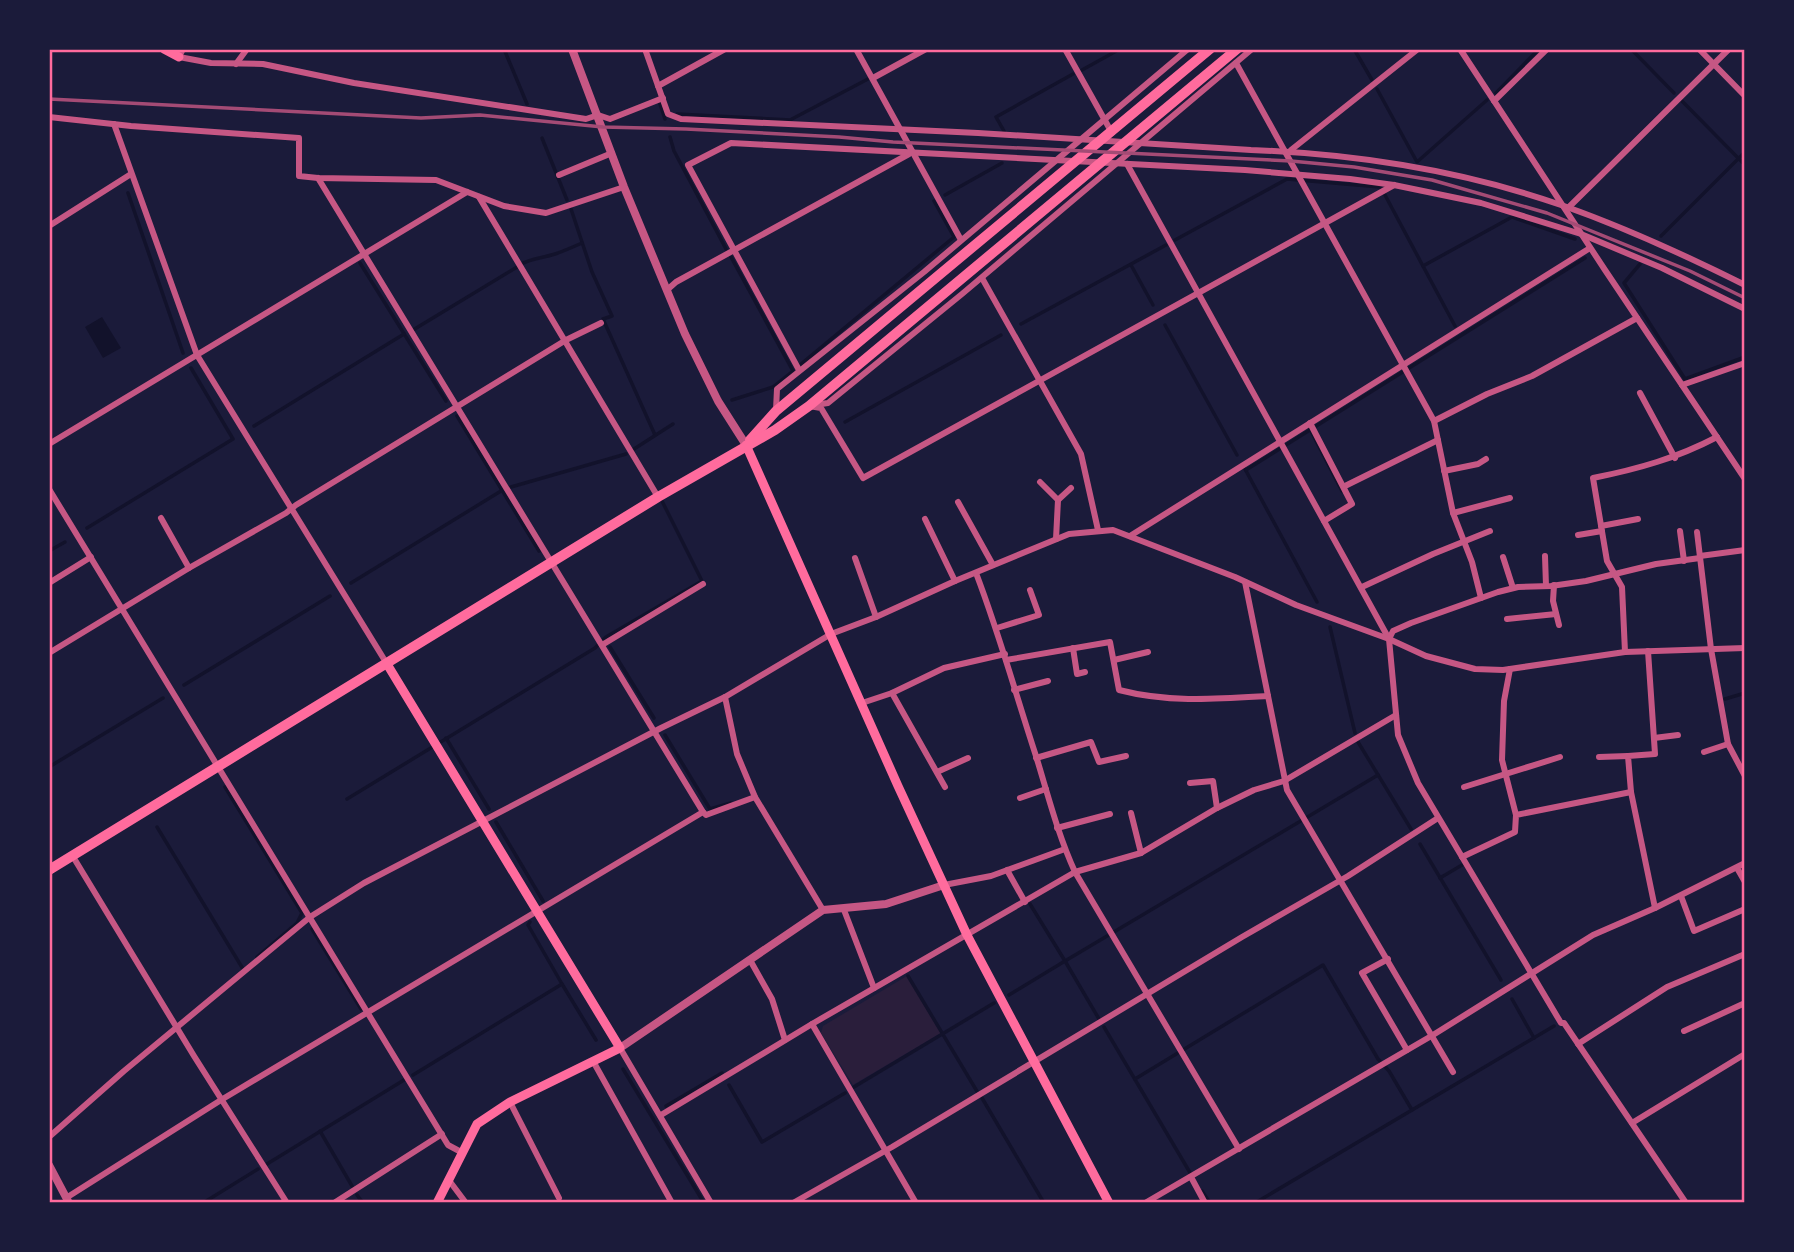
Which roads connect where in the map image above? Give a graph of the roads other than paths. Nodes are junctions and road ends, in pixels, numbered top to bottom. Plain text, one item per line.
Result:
1 (164, 49) edge
2 (247, 49) edge
3 (572, 49) edge
4 (645, 49) edge
5 (725, 49) edge
6 (856, 49) edge
7 (926, 49) edge
8 (1065, 49) edge
9 (1188, 49) edge
10 (1210, 49) edge
11 (1237, 49) edge
12 (1252, 49) edge
13 (1418, 49) edge
14 (1460, 49) edge
15 (1547, 49) edge
16 (1699, 49) edge
17 (1729, 49) edge
18 (181, 53) edge
19 (1236, 63) junction
20 (236, 64) junction
21 (1714, 64) junction
22 (873, 78) junction
23 (658, 86) junction
24 (1745, 96) edge
25 (663, 98) junction
26 (1494, 101) junction
27 (598, 115) junction
28 (49, 117) edge
29 (1105, 120) junction
30 (114, 124) junction
31 (901, 131) junction
32 (1082, 139) junction
33 (1116, 141) junction
34 (1141, 143) junction
35 (914, 151) junction
36 (1288, 151) junction
37 (612, 153) junction
38 (1057, 160) junction
39 (1119, 162) junction
40 (1127, 164) junction
41 (131, 174) junction
42 (1299, 174) junction
43 (559, 175) dead end
44 (318, 178) junction
45 (1394, 185) junction
46 (624, 187) junction
47 (467, 192) junction
48 (480, 197) junction
49 (1566, 207) junction
50 (1326, 223) junction
51 (49, 226) edge
52 (1581, 234) junction
53 (961, 240) junction
54 (1590, 248) junction
55 (734, 250) junction
56 (363, 254) junction
57 (982, 278) junction
58 (1745, 285) edge
59 (667, 290) junction
60 (1198, 293) junction
61 (1745, 309) edge
62 (1637, 318) junction
63 (601, 323) dead end
64 (566, 340) junction
65 (197, 355) junction
66 (1745, 363) edge
67 (1403, 365) junction
68 (799, 370) junction
69 (1039, 381) junction
70 (1682, 385) junction
71 (1640, 393) dead end
72 (809, 406) junction
73 (456, 407) junction
74 (776, 411) junction
75 (1434, 421) junction
76 (1310, 423) junction
77 (1717, 437) junction
78 (1438, 440) junction
79 (1280, 442) junction
80 (49, 444) edge
81 (746, 445) junction
82 (1675, 458) junction
83 (1486, 459) dead end
84 (1741, 467) edge
85 (1444, 471) junction
86 (1745, 479) edge
87 (1040, 482) dead end
88 (1345, 486) junction
89 (1071, 488) dead end
90 (49, 489) edge
91 (658, 497) junction
92 (1510, 498) dead end
93 (1058, 500) junction
94 (958, 502) dead end
95 (291, 509) junction
96 (1453, 513) junction
97 (161, 518) dead end
98 (925, 519) dead end
99 (1638, 519) dead end
100 (1325, 521) junction
101 (1602, 529) junction
102 (1098, 530) junction
103 (1490, 531) dead end
104 (1680, 531) dead end
105 (1697, 532) dead end
106 (1578, 535) dead end
107 (1130, 537) junction
108 (1056, 539) junction
109 (1463, 541) junction
110 (1745, 550) edge
111 (1545, 556) dead end
112 (91, 557) junction
113 (1503, 557) dead end
114 (1700, 557) junction
115 (855, 558) dead end
116 (1684, 561) junction
117 (552, 563) junction
118 (993, 565) junction
119 (189, 568) junction
120 (976, 573) junction
121 (1615, 574) junction
122 (955, 582) junction
123 (1245, 582) junction
124 (49, 583) edge
125 (703, 583) dead end
126 (1550, 586) junction
127 (1362, 587) junction
128 (1513, 588) junction
129 (1030, 590) dead end
130 (1481, 598) junction
131 (122, 608) junction
132 (1556, 614) junction
133 (876, 617) junction
134 (1507, 619) dead end
135 (1559, 625) dead end
136 (997, 628) junction
137 (831, 634) junction
138 (1390, 639) junction
139 (602, 645) junction
140 (1073, 648) junction
141 (1745, 648) edge
142 (1711, 649) junction
143 (1648, 651) junction
144 (1148, 652) dead end
145 (1625, 652) junction
146 (49, 653) edge
147 (1005, 657) junction
148 (1114, 660) junction
149 (387, 664) junction
150 (1510, 669) junction
151 (1085, 672) dead end
152 (1048, 681) dead end
153 (1014, 690) junction
154 (892, 693) junction
155 (1268, 696) junction
156 (725, 697) junction
157 (862, 704) junction
158 (1396, 715) junction
159 (655, 731) junction
160 (1678, 735) dead end
161 (1654, 738) junction
162 (1728, 744) junction
163 (1704, 752) dead end
164 (1126, 755) dead end
165 (1628, 756) junction
166 (1560, 757) dead end
167 (1599, 757) dead end
168 (968, 758) dead end
169 (1036, 758) junction
170 (219, 766) junction
171 (937, 772) junction
172 (1505, 773) junction
173 (1745, 776) edge
174 (1284, 781) junction
175 (1190, 783) dead end
176 (1464, 787) dead end
177 (945, 788) dead end
178 (1046, 789) junction
179 (1631, 792) junction
180 (755, 797) junction
181 (1020, 798) dead end
182 (1217, 808) junction
183 (703, 812) junction
184 (1131, 813) dead end
185 (1110, 814) dead end
186 (1516, 815) junction
187 (1438, 818) junction
188 (482, 822) junction
189 (1057, 828) junction
190 (1065, 849) junction
191 (1141, 853) junction
192 (72, 855) junction
193 (1462, 858) junction
194 (1745, 863) edge
195 (1737, 868) junction
196 (49, 870) edge
197 (1007, 870) junction
198 (1075, 872) junction
199 (1340, 880) junction
200 (1745, 882) edge
201 (944, 885) junction
202 (1682, 896) junction
203 (1025, 902) junction
204 (1655, 908) junction
205 (1745, 909) edge
206 (823, 910) junction
207 (844, 910) junction
208 (537, 912) junction
209 (310, 917) junction
210 (967, 935) junction
211 (1745, 954) edge
212 (750, 960) junction
213 (1388, 960) junction
214 (1532, 975) junction
215 (874, 988) junction
216 (1147, 995) junction
217 (1745, 1003) edge
218 (368, 1012) junction
219 (812, 1024) junction
220 (176, 1028) junction
221 (1684, 1031) dead end
222 (1433, 1035) junction
223 (785, 1040) junction
224 (1578, 1044) junction
225 (620, 1048) junction
226 (1407, 1051) junction
227 (1742, 1055) edge
228 (593, 1061) junction
229 (1035, 1062) junction
230 (1745, 1064) edge
231 (1453, 1072) dead end
232 (221, 1100) junction
233 (510, 1102) junction
234 (661, 1115) junction
235 (1632, 1123) junction
236 (442, 1134) junction
237 (49, 1137) edge
238 (1239, 1149) junction
239 (885, 1150) junction
240 (461, 1152) junction
241 (49, 1166) edge
242 (1191, 1177) junction
243 (448, 1179) junction
244 (559, 1198) dead end
245 (68, 1200) edge
246 (287, 1203) edge
247 (334, 1203) edge
248 (437, 1203) edge
249 (466, 1203) edge
250 (672, 1203) edge
251 (712, 1203) edge
252 (793, 1203) edge
253 (916, 1203) edge
254 (1109, 1203) edge
255 (1145, 1203) edge
256 (1205, 1203) edge
257 (1686, 1203) edge

1 - 18 main road
2 - 20 street
3 - 27 street
4 - 23 street
5 - 23 street
6 - 22 street
7 - 22 street
8 - 29 street
9 - 29 street
10 - 74 highway
11 - 72 highway
12 - 19 street
13 - 36 street
14 - 26 street
15 - 26 street
16 - 21 street
17 - 21 street
18 - 20 street
19 - 34 street
19 - 36 street
20 - 27 street
21 - 24 street
21 - 49 street
22 - 31 street
23 - 25 street
25 - 27 street
25 - 31 street
26 - 49 street
27 - 37 street
28 - 30 street
29 - 32 street
29 - 33 street
30 - 41 street
30 - 44 street
31 - 32 street
31 - 35 street
32 - 33 street
32 - 38 street
33 - 34 street
34 - 36 street
34 - 39 street
35 - 38 street
35 - 53 street
35 - 55 street
35 - 55 street
36 - 42 street
36 - 49 street
37 - 43 street
37 - 46 street
38 - 39 street
38 - 53 street
39 - 40 street
39 - 57 street
40 - 42 street
40 - 60 street
41 - 51 street
41 - 65 street
42 - 45 street
42 - 50 street
44 - 47 street
44 - 56 street
45 - 50 street
45 - 52 street
46 - 48 street
46 - 59 street
47 - 48 street
47 - 56 street
48 - 64 street
49 - 52 street
49 - 58 street
50 - 60 street
50 - 67 street
52 - 54 street
52 - 61 street
53 - 68 street
54 - 62 street
54 - 67 street
55 - 59 street
55 - 68 street
56 - 65 street
56 - 73 street
57 - 69 street
57 - 72 street
59 - 81 street
60 - 69 street
60 - 79 street
62 - 70 street
62 - 75 street
63 - 64 street
64 - 73 street
64 - 91 street
65 - 80 street
65 - 95 street
66 - 70 street
67 - 75 street
67 - 76 street
68 - 74 street
69 - 72 street
69 - 102 street
70 - 77 street
71 - 82 street
72 - 81 highway
73 - 95 street
73 - 117 street
74 - 81 highway
75 - 78 street
76 - 79 street
76 - 88 street
77 - 82 street
77 - 84 street
78 - 85 street
78 - 88 street
79 - 100 street
79 - 107 street
81 - 91 highway
81 - 137 main road
82 - 101 street
83 - 85 street
84 - 86 street
85 - 96 street
87 - 93 street
88 - 100 street
89 - 93 street
90 - 112 street
91 - 117 highway
92 - 96 street
93 - 108 street
94 - 118 street
95 - 119 street
95 - 149 street
96 - 109 street
97 - 119 street
98 - 122 street
99 - 101 street
100 - 127 street
101 - 106 street
101 - 121 street
102 - 107 street
102 - 108 street
103 - 109 street
104 - 116 street
105 - 114 street
107 - 123 street
108 - 118 street
109 - 127 street
109 - 130 street
110 - 114 street
111 - 126 street
112 - 124 street
112 - 131 street
113 - 128 street
114 - 116 street
114 - 142 street
115 - 133 street
116 - 121 street
117 - 139 street
117 - 149 highway
118 - 120 street
119 - 131 street
120 - 122 street
120 - 136 street
121 - 126 street
121 - 145 street
122 - 133 street
123 - 138 street
123 - 155 street
125 - 139 street
126 - 128 street
126 - 132 street
127 - 138 street
128 - 130 street
129 - 136 street
130 - 138 street
131 - 146 street
131 - 170 street
132 - 134 street
132 - 135 street
133 - 137 street
136 - 147 street
137 - 156 street
137 - 157 main road
138 - 150 street
138 - 158 street
139 - 159 street
140 - 147 street
140 - 148 street
140 - 151 street
141 - 142 street
142 - 143 street
142 - 162 street
143 - 145 street
143 - 161 street
144 - 148 street
145 - 150 street
147 - 153 street
147 - 154 street
148 - 155 street
149 - 170 highway
149 - 188 main road
150 - 172 street
152 - 153 street
153 - 169 street
154 - 157 street
154 - 171 street
155 - 174 street
156 - 159 street
156 - 180 street
157 - 201 main road
158 - 174 street
158 - 187 street
159 - 183 street
159 - 188 street
160 - 161 street
161 - 165 street
162 - 163 street
162 - 173 street
164 - 169 street
165 - 167 street
165 - 179 street
166 - 172 street
168 - 171 street
169 - 178 street
170 - 192 highway
170 - 209 street
171 - 177 street
172 - 176 street
172 - 186 street
174 - 182 street
174 - 199 street
175 - 182 street
178 - 181 street
178 - 189 street
179 - 186 street
179 - 204 street
180 - 183 street
180 - 206 street
182 - 191 street
183 - 208 street
184 - 191 street
185 - 189 street
186 - 193 street
187 - 193 street
187 - 199 street
188 - 208 main road
188 - 209 street
189 - 190 street
190 - 197 street
190 - 198 street
191 - 198 street
192 - 196 highway
192 - 220 street
193 - 214 street
194 - 195 street
195 - 200 street
195 - 202 street
197 - 201 street
197 - 203 street
198 - 203 street
198 - 216 street
199 - 213 street
199 - 216 street
201 - 207 street
201 - 210 main road
202 - 204 street
202 - 205 street
203 - 210 street
204 - 214 street
206 - 207 street
206 - 212 street
207 - 215 street
208 - 218 street
208 - 225 main road
209 - 218 street
209 - 220 street
210 - 215 street
210 - 229 main road
211 - 224 street
212 - 223 street
212 - 225 street
213 - 222 street
213 - 226 street
214 - 222 street
214 - 224 street
215 - 219 street
216 - 229 street
216 - 238 street
217 - 221 street
218 - 232 street
218 - 236 street
219 - 223 street
219 - 239 street
220 - 232 street
220 - 237 street
222 - 226 street
222 - 231 street
223 - 234 street
224 - 235 street
225 - 228 main road
225 - 234 street
226 - 238 street
227 - 230 street
227 - 235 street
228 - 233 main road
228 - 250 street
229 - 239 street
229 - 254 main road
232 - 245 street
232 - 246 street
233 - 240 main road
233 - 244 street
234 - 251 street
235 - 257 street
236 - 240 street
236 - 247 street
238 - 242 street
239 - 252 street
239 - 253 street
240 - 243 main road
241 - 245 street
242 - 255 street
242 - 256 street
243 - 248 main road
243 - 249 street

